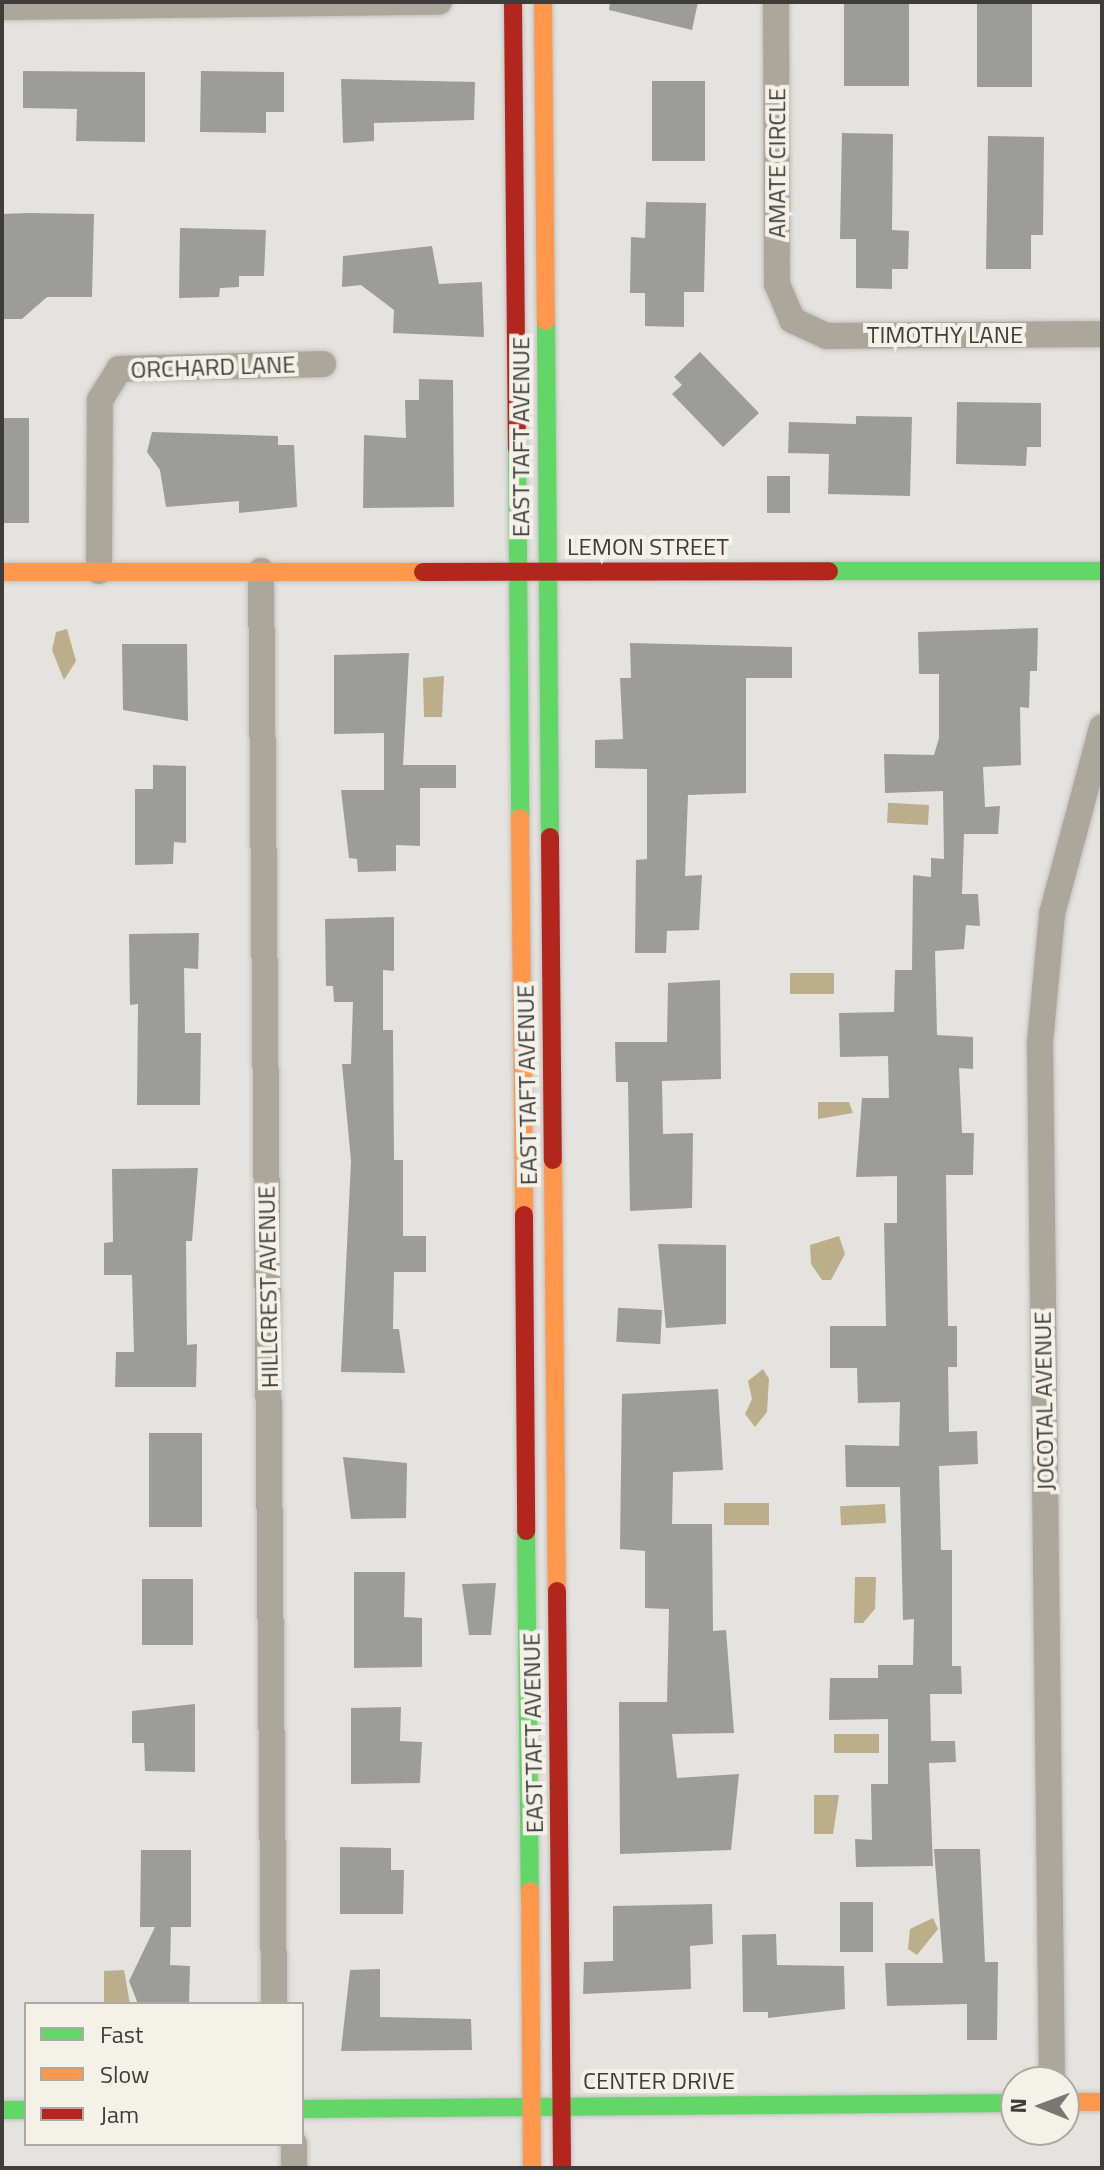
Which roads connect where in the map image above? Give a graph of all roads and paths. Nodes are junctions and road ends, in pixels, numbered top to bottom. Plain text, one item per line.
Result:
1 (439, 2) edge
2 (513, 2) edge
3 (543, 2) edge
4 (776, 2) edge
5 (2, 7) edge
6 (792, 320) joint
7 (1102, 334) edge
8 (323, 364) dead end
9 (518, 570) junction
10 (545, 570) junction
11 (99, 571) junction
12 (261, 571) junction
13 (1102, 571) edge
14 (2, 572) edge
15 (1102, 728) edge
16 (551, 1161) junction
17 (523, 1162) junction
18 (554, 1436) junction
19 (526, 1437) junction
20 (274, 2002) edge
21 (1052, 2066) edge
22 (1080, 2102) edge
23 (1102, 2102) edge
24 (1000, 2103) edge
25 (561, 2105) junction
26 (532, 2106) junction
27 (304, 2109) edge
28 (2, 2110) edge
29 (24, 2110) edge
30 (294, 2146) edge
31 (294, 2168) edge
32 (532, 2168) edge
33 (562, 2168) edge

1 - 5 street
2 - 9 street, EAST TAFT AVENUE
3 - 10 street, EAST TAFT AVENUE
4 - 6 street, AMATE CIRCLE
6 - 7 street, TIMOTHY LANE
8 - 11 street, ORCHARD LANE
9 - 10 street, LEMON STREET
9 - 12 street, LEMON STREET
9 - 17 street, EAST TAFT AVENUE
10 - 13 street, LEMON STREET
10 - 16 street, EAST TAFT AVENUE
11 - 12 street, LEMON STREET
11 - 14 street, LEMON STREET
12 - 20 street, HILLCREST AVENUE
15 - 21 street, JOCOTAL AVENUE
16 - 17 street
16 - 18 street, EAST TAFT AVENUE
17 - 19 street, EAST TAFT AVENUE
18 - 19 street
18 - 25 street, EAST TAFT AVENUE
19 - 26 street, EAST TAFT AVENUE
22 - 23 street
24 - 25 street, CENTER DRIVE
25 - 26 street, CENTER DRIVE
25 - 33 street, EAST TAFT AVENUE
26 - 27 street, CENTER DRIVE
26 - 32 street, EAST TAFT AVENUE
28 - 29 street
30 - 31 street

